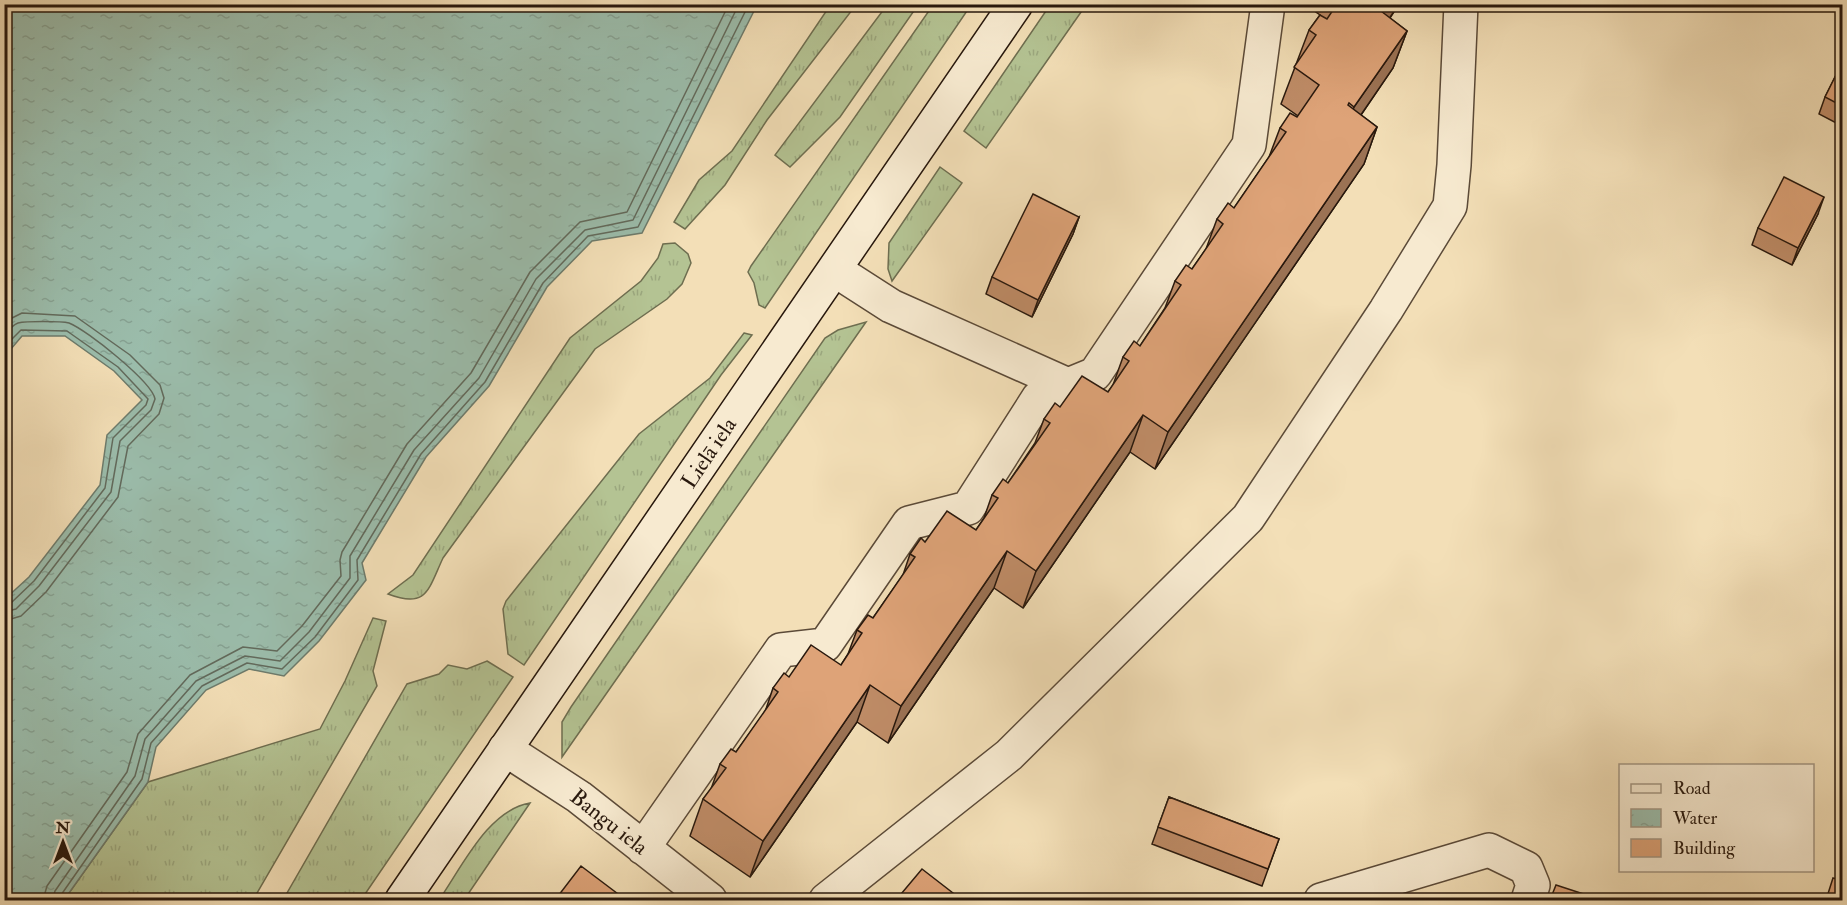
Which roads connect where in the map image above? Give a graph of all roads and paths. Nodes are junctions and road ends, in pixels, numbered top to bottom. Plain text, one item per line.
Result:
1 (1016, 4) edge
2 (1268, 4) edge
3 (1461, 4) edge
4 (834, 270) junction
5 (1068, 385) junction
6 (505, 749) junction
7 (643, 848) junction
8 (402, 900) edge
9 (710, 900) edge
10 (826, 900) edge
11 (1321, 900) edge
12 (1528, 900) edge

1 - 4 street, Lielā iela
2 - 5 street
3 - 10 street
4 - 5 street
4 - 6 street, Lielā iela
5 - 7 street
6 - 7 street, Bangu iela
6 - 8 street, Lielā iela
7 - 9 street, Bangu iela
11 - 12 street

